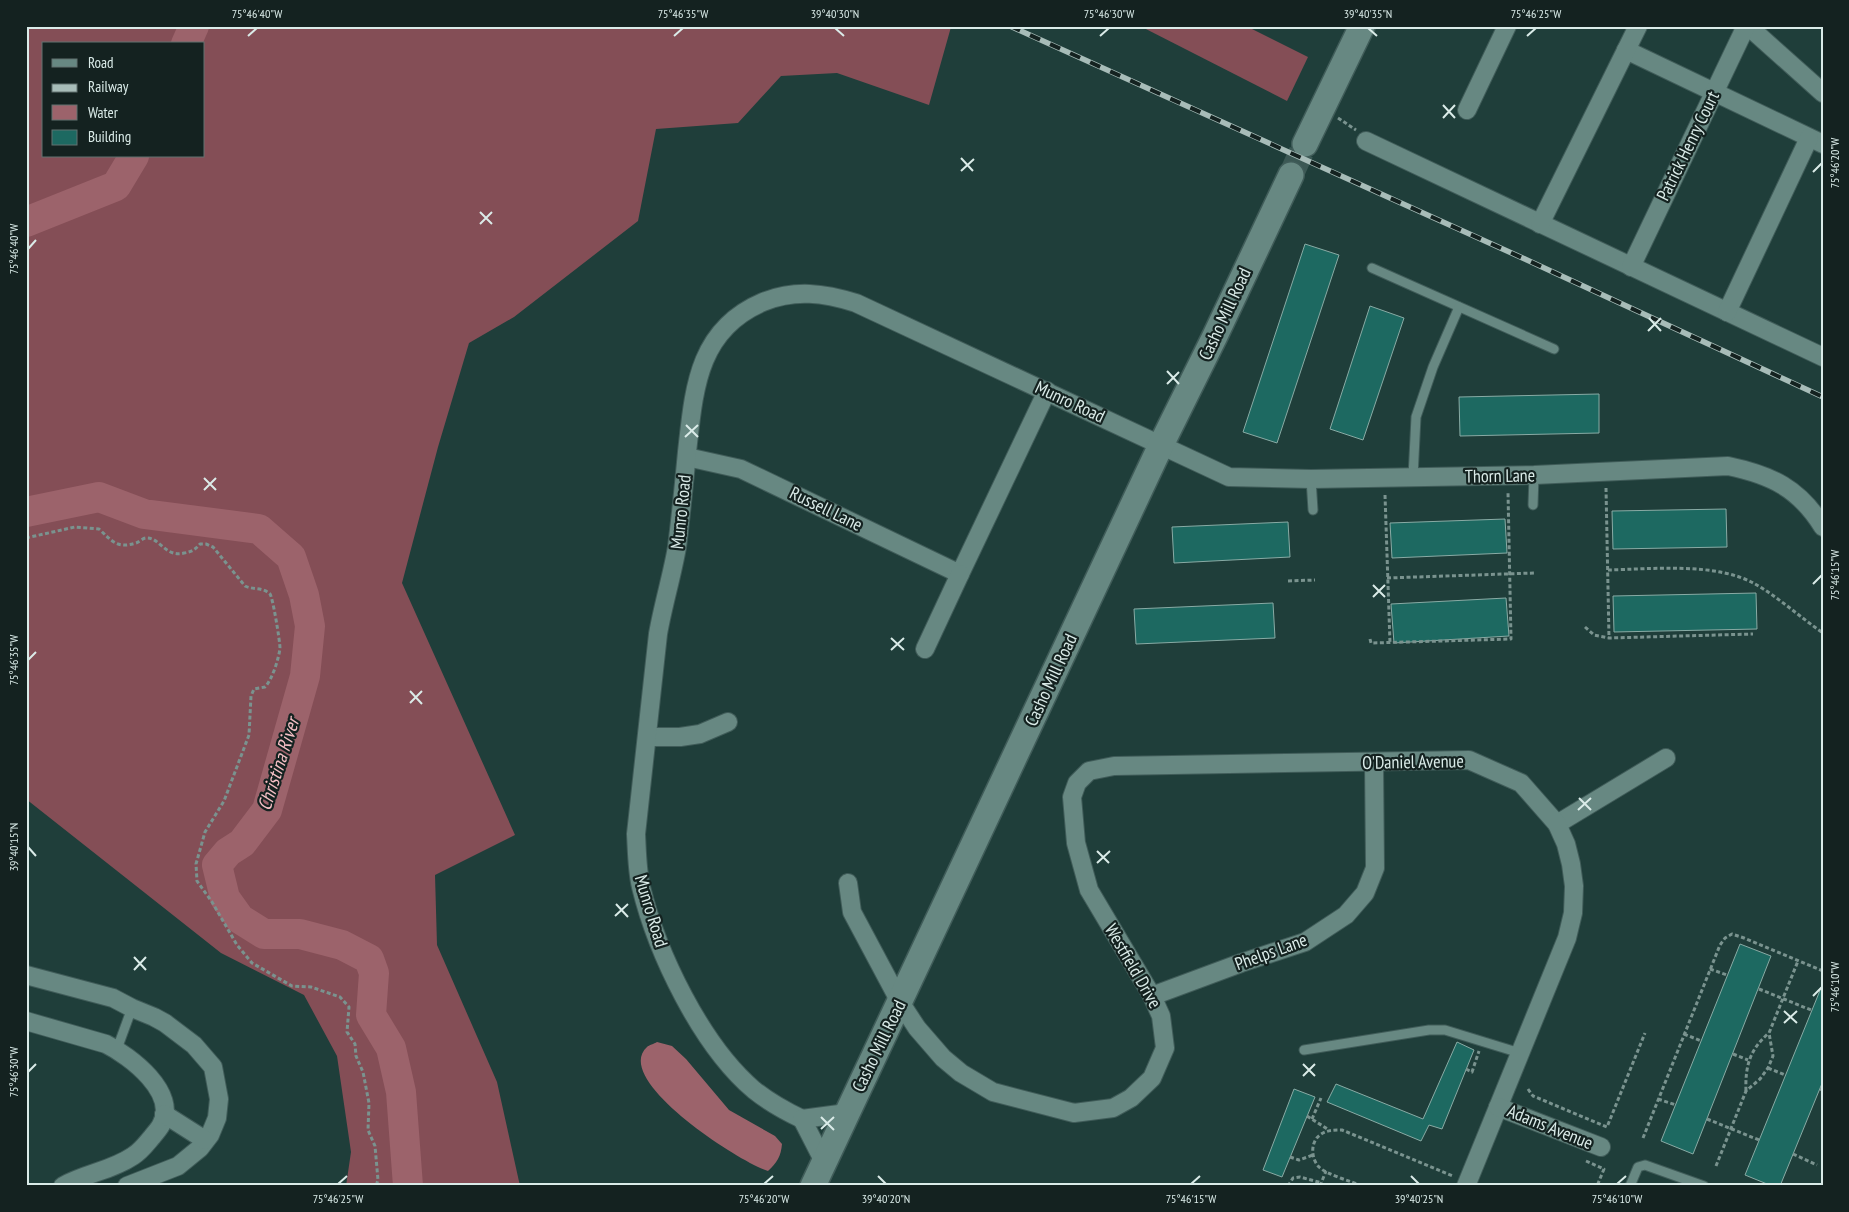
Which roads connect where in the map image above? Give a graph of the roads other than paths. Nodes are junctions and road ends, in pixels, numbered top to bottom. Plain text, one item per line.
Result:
1 (1362, 26) edge
2 (1507, 26) edge
3 (1638, 26) edge
4 (1747, 26) edge
5 (1626, 50) junction
6 (1714, 93) junction
7 (1823, 93) edge
8 (1467, 110) dead end
9 (1366, 141) dead end
10 (1816, 141) edge
11 (1306, 144) tunnel mouth
12 (1291, 175) tunnel mouth
13 (1540, 224) junction
14 (1631, 267) junction
15 (1372, 268) dead end
16 (1458, 306) junction
17 (1727, 312) junction
18 (1554, 349) dead end
19 (1822, 355) edge
20 (1046, 391) junction
21 (1161, 445) junction
22 (687, 457) junction
23 (1534, 475) junction
24 (1413, 477) junction
25 (1312, 479) junction
26 (1533, 505) dead end
27 (1313, 510) dead end
28 (1823, 527) edge
29 (960, 574) junction
30 (925, 649) dead end
31 (728, 722) dead end
32 (646, 737) junction
33 (1666, 758) dead end
34 (1374, 762) junction
35 (1077, 783) joint
36 (1557, 824) junction
37 (848, 883) dead end
38 (26, 976) edge
39 (1152, 996) junction
40 (900, 1002) junction
41 (132, 1008) junction
42 (26, 1021) edge
43 (117, 1049) junction
44 (1304, 1050) dead end
45 (1520, 1053) junction
46 (1498, 1107) junction
47 (847, 1113) junction
48 (164, 1114) junction
49 (802, 1119) junction
50 (205, 1140) junction
51 (1601, 1147) dead end
52 (824, 1162) junction
53 (1467, 1184) edge
54 (63, 1186) edge
55 (127, 1186) edge
56 (813, 1186) edge
57 (1630, 1186) edge
58 (1704, 1186) edge

1 - 11 street
2 - 8 street
3 - 5 street
4 - 6 street, Patrick Henry Court
4 - 7 street
5 - 6 street
5 - 13 street
6 - 10 street
6 - 14 street, Patrick Henry Court
9 - 13 street
10 - 17 street
12 - 21 street, Casho Mill Road
13 - 14 street
14 - 17 street
15 - 16 lane
16 - 18 lane
16 - 24 lane
17 - 19 street
20 - 21 street, Munro Road
20 - 22 street, Munro Road
20 - 29 street
21 - 25 street, Thorn Lane
21 - 40 street, Casho Mill Road
22 - 29 street, Russell Lane
22 - 32 street, Munro Road
23 - 24 street, Thorn Lane
23 - 26 lane
23 - 28 street, Thorn Lane
24 - 25 street, Thorn Lane
25 - 27 lane
29 - 30 street
31 - 32 street
32 - 49 street, Munro Road
33 - 36 street
34 - 35 street, O'Daniel Avenue
34 - 36 street, O'Daniel Avenue
34 - 39 street, Phelps Lane
35 - 39 street, Westfield Drive
36 - 45 street, O'Daniel Avenue
37 - 40 street, Westfield Drive
38 - 41 street
39 - 40 street, Westfield Drive
40 - 47 street, Casho Mill Road
41 - 43 lane
41 - 50 street
42 - 43 street
43 - 48 street
44 - 45 lane
45 - 46 street, O'Daniel Avenue
46 - 51 street, Adams Avenue
46 - 53 street, O'Daniel Avenue
47 - 49 street
47 - 52 street, Casho Mill Road
48 - 50 street
48 - 54 street
49 - 52 street
50 - 55 street
52 - 56 street, Casho Mill Road
57 - 58 lane

